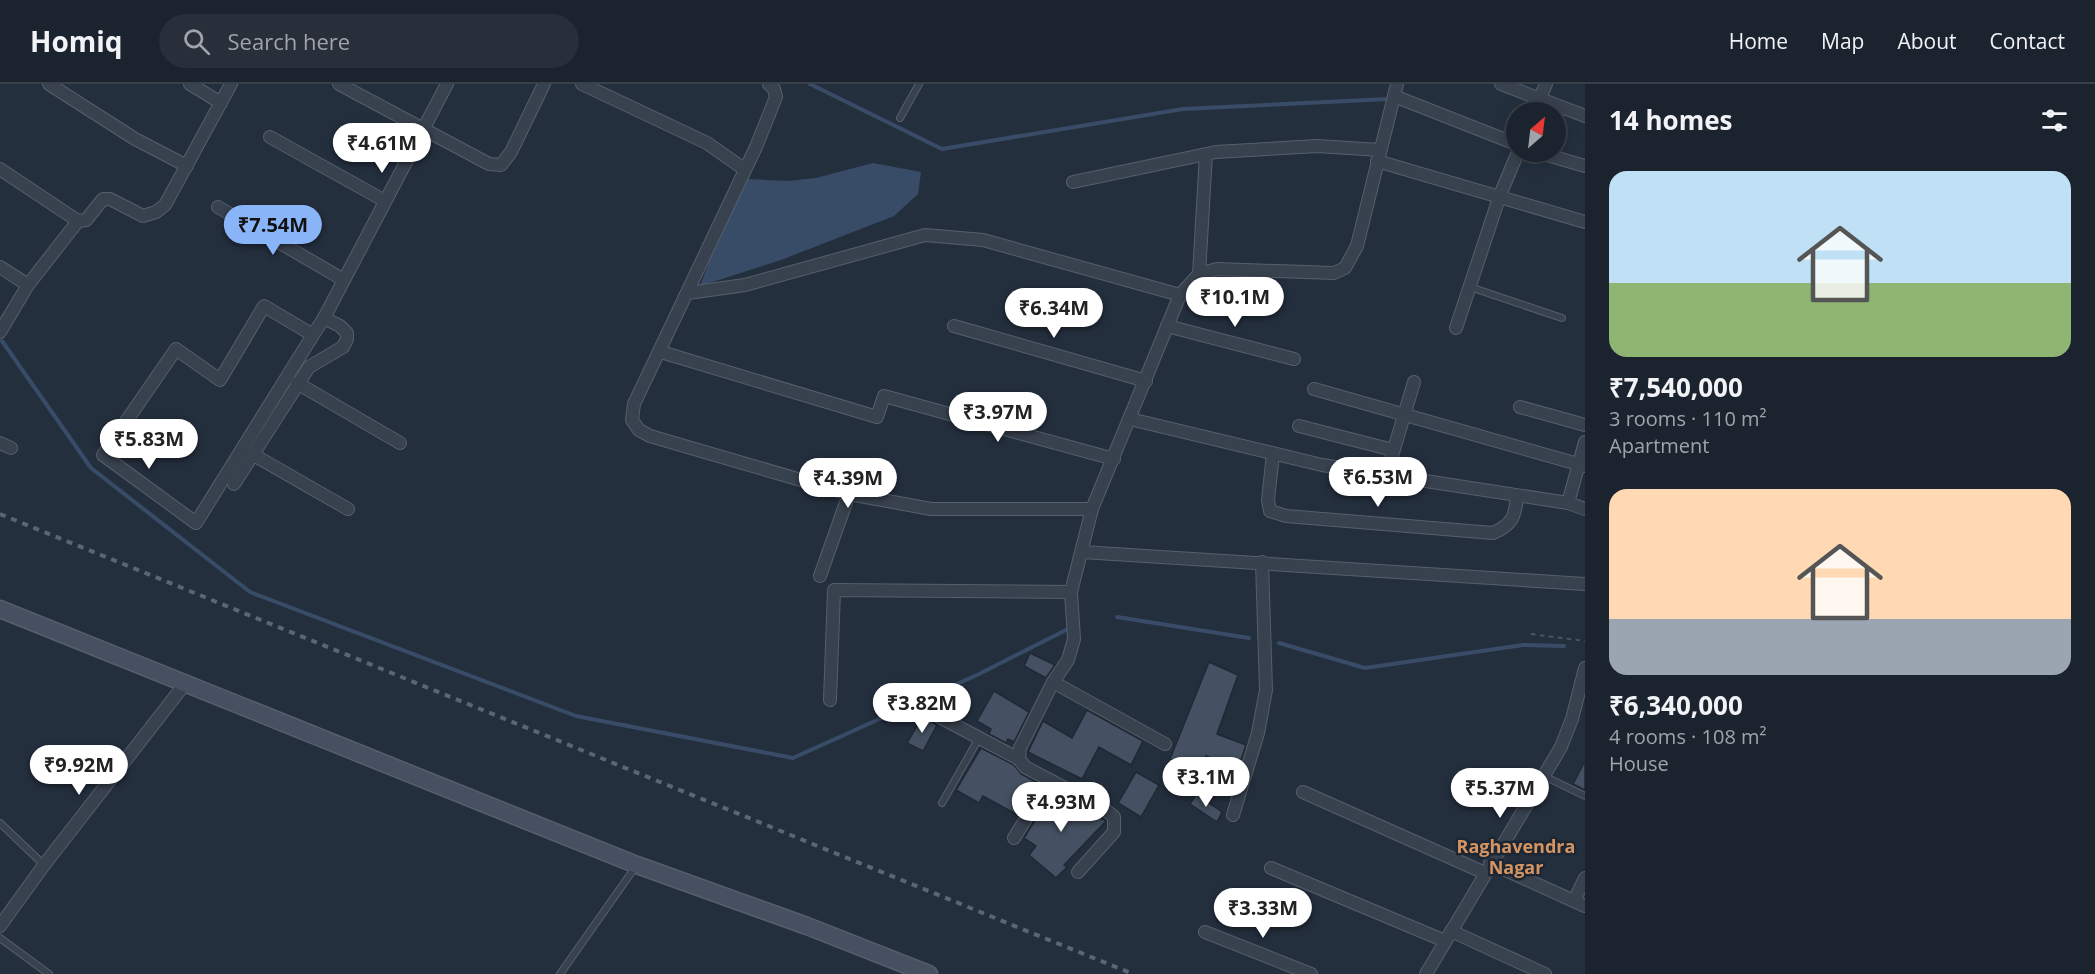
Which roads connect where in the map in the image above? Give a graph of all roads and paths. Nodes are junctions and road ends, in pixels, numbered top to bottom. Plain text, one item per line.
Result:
1 (49, 84) edge
2 (190, 84) edge
3 (231, 84) edge
4 (339, 84) edge
5 (447, 84) edge
6 (544, 84) edge
7 (582, 84) edge
8 (769, 84) edge
9 (919, 84) edge
10 (1500, 84) edge
11 (1546, 84) edge
12 (1396, 90) edge
13 (1540, 99) junction
14 (1539, 102) edge
15 (221, 103) junction
16 (1585, 116) edge
17 (900, 118) dead end
18 (421, 129) junction
19 (270, 137) dead end
20 (1506, 140) edge
21 (1206, 154) junction
22 (1379, 155) junction
23 (1566, 160) edge
24 (1514, 162) edge
25 (187, 166) junction
26 (1585, 166) edge
27 (0, 169) edge
28 (744, 169) junction
29 (1074, 182) dead end
30 (1500, 195) junction
31 (385, 201) junction
32 (218, 207) dead end
33 (78, 221) junction
34 (1585, 222) edge
35 (0, 267) edge
36 (1199, 274) junction
37 (344, 280) junction
38 (27, 285) junction
39 (1469, 287) junction
40 (688, 293) junction
41 (1180, 295) junction
42 (324, 318) junction
43 (1562, 318) dead end
44 (954, 326) dead end
45 (1167, 326) junction
46 (1456, 328) dead end
47 (0, 332) edge
48 (313, 335) junction
49 (661, 352) junction
50 (1294, 359) dead end
51 (1146, 381) junction
52 (1414, 382) dead end
53 (297, 383) junction
54 (1314, 389) dead end
55 (1520, 407) dead end
56 (1404, 415) junction
57 (1130, 419) junction
58 (1299, 426) dead end
59 (1585, 426) edge
60 (1585, 442) edge
61 (400, 443) dead end
62 (1393, 450) junction
63 (252, 454) junction
64 (1273, 454) junction
65 (1114, 459) junction
66 (1582, 465) edge
67 (1386, 476) junction
68 (234, 484) dead end
69 (849, 494) junction
70 (1517, 497) junction
71 (1568, 503) junction
72 (348, 509) dead end
73 (1092, 509) junction
74 (1585, 509) edge
75 (1082, 552) junction
76 (1262, 562) junction
77 (820, 576) dead end
78 (1585, 584) edge
79 (1071, 592) junction
80 (0, 609) edge
81 (1531, 634) dead end
82 (1585, 641) edge
83 (1585, 668) edge
84 (1053, 682) junction
85 (184, 685) junction
86 (830, 700) dead end
87 (932, 713) dead end
88 (980, 738) junction
89 (1166, 744) dead end
90 (1019, 759) junction
91 (1544, 775) junction
92 (1050, 780) junction
93 (1303, 792) dead end
94 (1585, 796) edge
95 (942, 802) dead end
96 (1233, 814) dead end
97 (0, 823) edge
98 (1014, 838) dead end
99 (44, 865) junction
100 (637, 865) junction
101 (1271, 868) dead end
102 (1488, 868) junction
103 (1078, 872) dead end
104 (1585, 878) edge
105 (1580, 903) edge
106 (0, 926) edge
107 (1205, 932) dead end
108 (1448, 936) junction
109 (0, 938) edge
110 (49, 974) edge
111 (560, 974) edge
112 (929, 974) edge
113 (1311, 974) edge
114 (1426, 974) edge
115 (1545, 974) edge

1 - 25 street
2 - 15 street
3 - 15 street
4 - 18 street
5 - 18 street
6 - 18 street
7 - 28 street
8 - 28 street
9 - 17 lane
10 - 13 street
11 - 13 street
12 - 20 street
12 - 22 street
13 - 14 street
13 - 16 street
15 - 25 street
18 - 31 street
19 - 31 street
21 - 22 street
21 - 29 street
21 - 36 street
22 - 30 street
22 - 36 street
23 - 26 street
24 - 30 street
25 - 33 street
27 - 33 street
28 - 40 street
30 - 34 street
30 - 39 street
31 - 37 street
32 - 37 street
33 - 38 street
35 - 38 street
36 - 41 street
37 - 42 street
38 - 47 street
39 - 43 lane
39 - 46 street
40 - 41 street
40 - 49 street
41 - 45 street
42 - 48 street
42 - 53 street
44 - 51 street
45 - 50 street
45 - 51 street
48 - 48 street
49 - 65 street
49 - 69 street
51 - 57 street
52 - 56 street
53 - 61 street
53 - 63 street
54 - 56 street
55 - 59 street
56 - 62 street
56 - 66 street
57 - 64 street
57 - 65 street
58 - 62 street
60 - 66 street
62 - 67 street
63 - 68 street
63 - 72 street
64 - 67 street
64 - 70 street
65 - 73 street
66 - 71 street
67 - 70 street
69 - 73 street
69 - 77 street
70 - 71 street
71 - 74 street
73 - 75 street
75 - 76 street
75 - 79 street
76 - 78 street
76 - 96 street
79 - 84 street
79 - 86 street
80 - 85 street
81 - 82 path
83 - 91 street
84 - 89 street
84 - 90 street
85 - 99 street
85 - 100 street
87 - 88 street
88 - 90 street
88 - 95 lane
90 - 92 street
91 - 94 lane
91 - 102 street
92 - 98 street
92 - 103 street
93 - 102 street
97 - 99 lane
99 - 106 street
100 - 111 lane
100 - 112 street
101 - 108 street
102 - 105 street
102 - 108 street
104 - 105 street
107 - 113 street
108 - 114 street
108 - 115 street
109 - 110 lane

